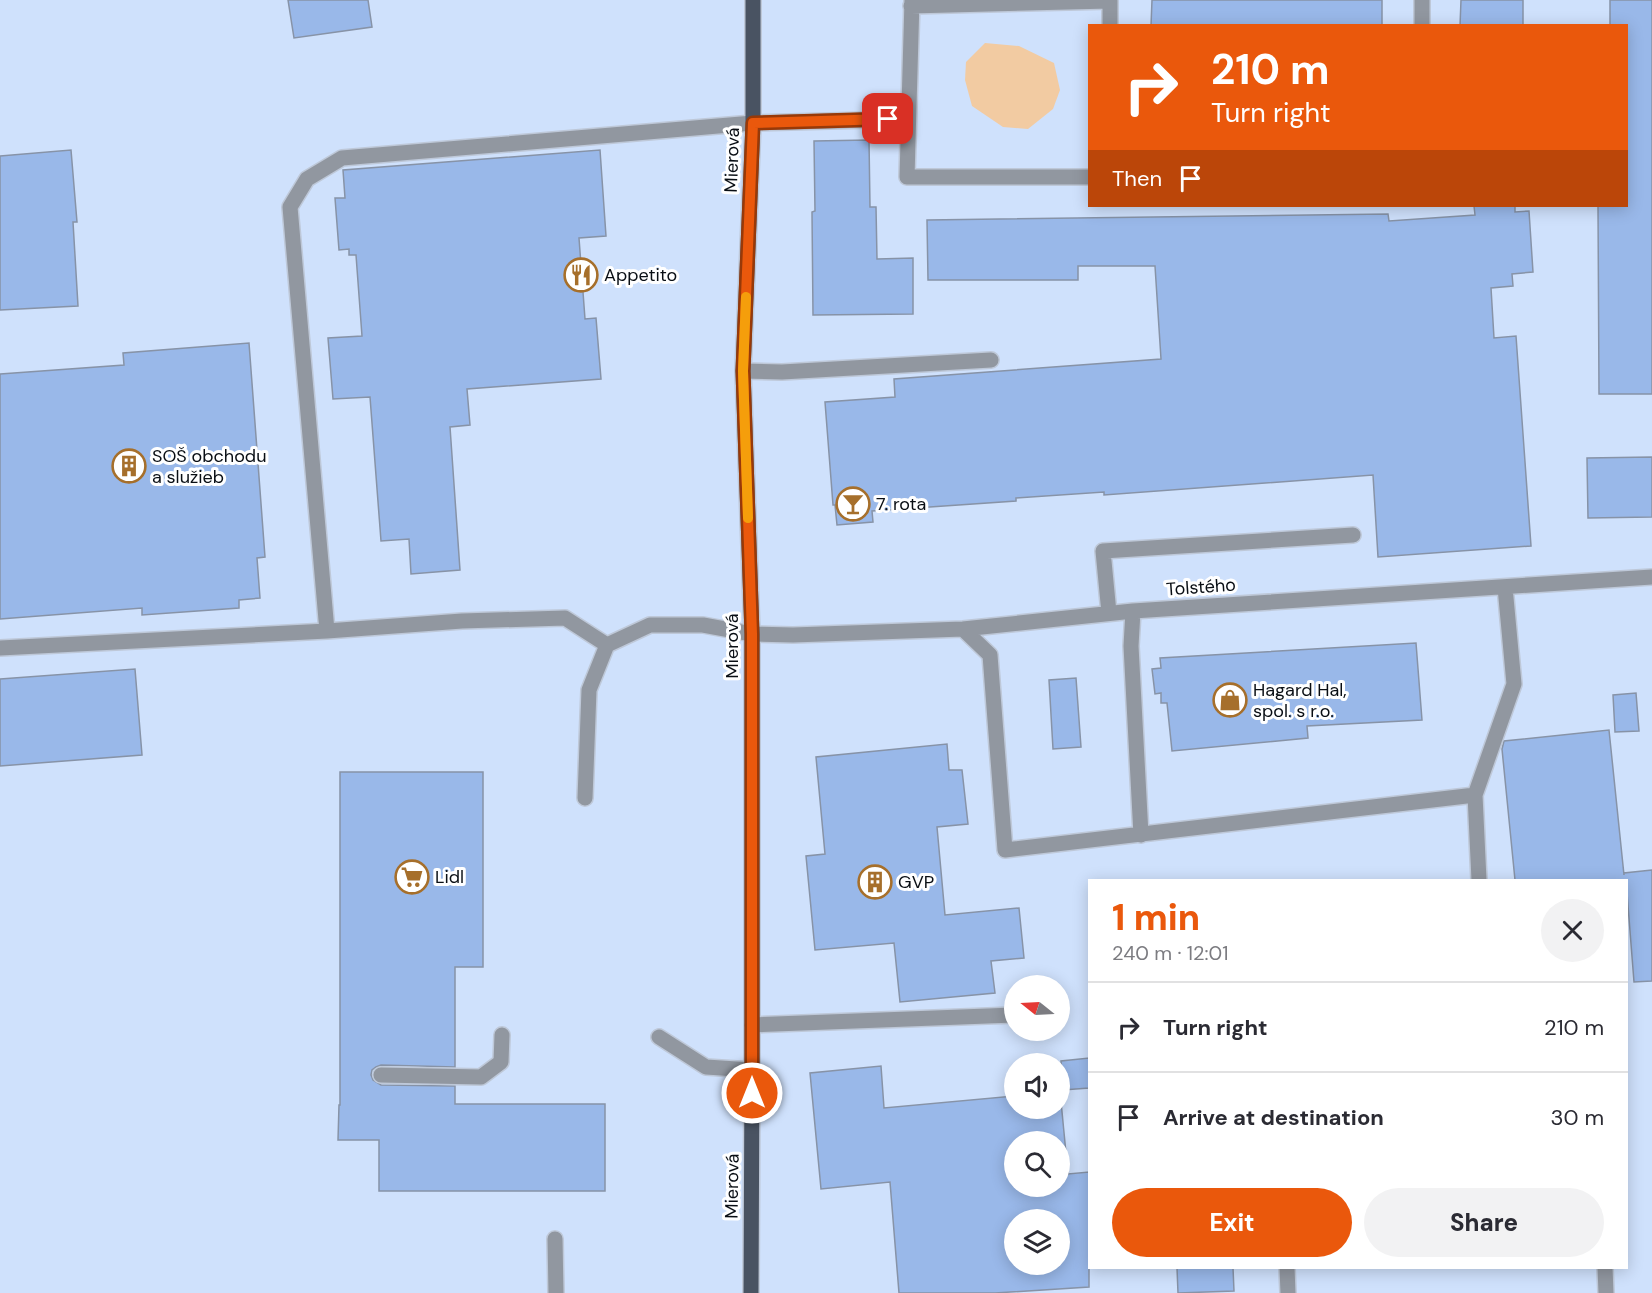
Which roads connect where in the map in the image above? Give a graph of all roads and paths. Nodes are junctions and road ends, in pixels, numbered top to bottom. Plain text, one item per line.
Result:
1 (753, 0) edge
2 (1422, 0) edge
3 (912, 3) edge
4 (1110, 24) edge
5 (1422, 24) edge
6 (909, 119) junction
7 (753, 123) junction
8 (1088, 177) edge
9 (991, 360) dead end
10 (743, 371) junction
11 (1353, 535) dead end
12 (1652, 577) edge
13 (1505, 587) junction
14 (1134, 611) junction
15 (1109, 613) junction
16 (963, 629) junction
17 (327, 631) junction
18 (752, 634) junction
19 (607, 645) junction
20 (0, 648) edge
21 (1474, 795) junction
22 (585, 798) dead end
23 (1141, 835) junction
24 (1479, 879) edge
25 (1004, 1015) edge
26 (752, 1025) junction
27 (502, 1035) dead end
28 (659, 1037) dead end
29 (752, 1070) junction
30 (381, 1076) dead end
31 (555, 1239) dead end
32 (1287, 1269) edge
33 (1605, 1269) edge
34 (556, 1293) edge
35 (750, 1293) edge
36 (1288, 1293) edge
37 (1606, 1293) edge

1 - 7 main road, Mierová
2 - 5 street
3 - 4 street
3 - 6 street
6 - 7 street
6 - 8 street
7 - 10 main road, Mierová
7 - 17 street
9 - 10 street
10 - 18 main road, Mierová
11 - 15 street
12 - 13 street, Tolstého
13 - 14 street, Tolstého
13 - 21 street
14 - 15 street, Tolstého
14 - 23 street
15 - 16 street, Tolstého
16 - 18 street, Tolstého
16 - 23 street
17 - 19 street
17 - 20 street
18 - 19 street, Tolstého
18 - 26 main road, Mierová
19 - 22 street
21 - 23 street
21 - 24 street
25 - 26 street
26 - 29 main road, Mierová
27 - 30 street
28 - 29 street
29 - 35 main road, Mierová
31 - 34 street
32 - 36 street
33 - 37 street

